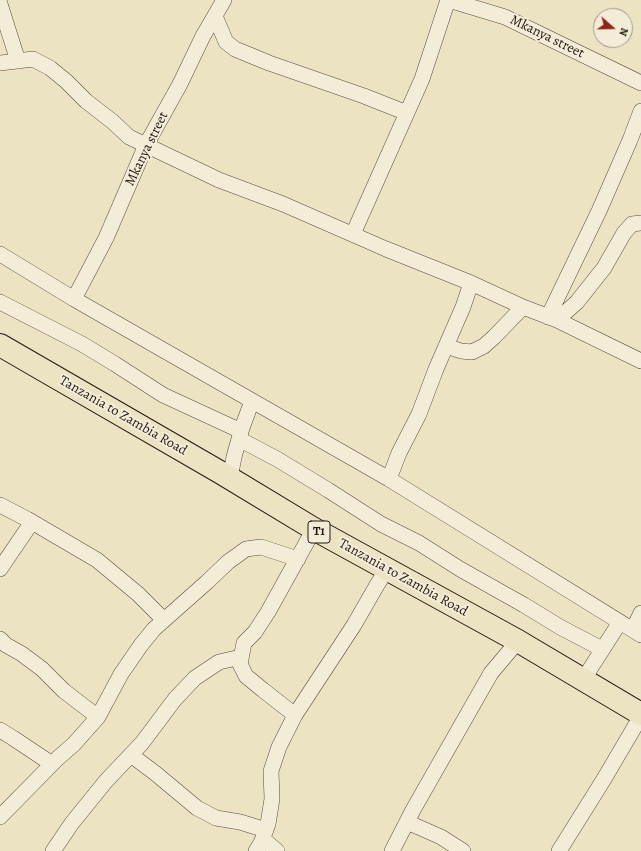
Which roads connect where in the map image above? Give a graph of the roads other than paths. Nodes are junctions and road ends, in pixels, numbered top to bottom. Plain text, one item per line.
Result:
1 (224, 0) edge
2 (448, 0) edge
3 (0, 4) edge
4 (215, 16) junction
5 (18, 60) junction
6 (0, 63) edge
7 (641, 83) edge
8 (641, 111) edge
9 (407, 113) junction
10 (146, 145) junction
11 (641, 223) edge
12 (353, 234) junction
13 (0, 254) edge
14 (471, 283) junction
15 (74, 299) junction
16 (0, 302) edge
17 (523, 307) junction
18 (553, 319) junction
19 (0, 345) edge
20 (446, 346) junction
21 (641, 361) edge
22 (252, 401) junction
23 (240, 435) junction
24 (230, 478) junction
25 (389, 479) junction
26 (0, 505) edge
27 (32, 522) junction
28 (314, 529) junction
29 (298, 559) junction
30 (0, 568) edge
31 (387, 569) junction
32 (641, 613) edge
33 (164, 620) junction
34 (620, 622) junction
35 (637, 633) edge
36 (0, 639) edge
37 (518, 641) junction
38 (602, 649) junction
39 (241, 657) junction
40 (583, 680) junction
41 (296, 715) junction
42 (641, 715) edge
43 (98, 717) junction
44 (0, 730) edge
45 (131, 755) junction
46 (52, 764) junction
47 (0, 817) edge
48 (407, 822) junction
49 (261, 840) edge
50 (53, 851) edge
51 (277, 851) edge
52 (392, 851) edge
53 (463, 851) edge
54 (559, 851) edge

1 - 4 street, Mkanya street
2 - 7 street, Mkanya street
2 - 9 street
3 - 5 street
4 - 9 street
4 - 10 street, Mkanya street
5 - 6 street
5 - 10 street
8 - 18 street
9 - 12 street
10 - 12 street
10 - 15 street, Mkanya street
11 - 18 street
12 - 14 street
13 - 15 street
14 - 17 street
14 - 20 street
15 - 22 street
16 - 23 street
17 - 18 street
17 - 20 street
18 - 21 street
19 - 24 highway, Tanzania to Zambia Road / T1
20 - 25 street
22 - 23 street
22 - 25 street
23 - 24 street
23 - 38 street
24 - 28 highway, Tanzania to Zambia Road / T1
25 - 34 street
26 - 27 street
27 - 30 street
27 - 33 street
28 - 29 street
28 - 31 highway, Tanzania to Zambia Road / T1
29 - 33 street
29 - 39 street
31 - 37 highway, Tanzania to Zambia Road / T1
31 - 41 street
32 - 35 street
33 - 43 street
34 - 35 street
34 - 38 street
36 - 43 street
37 - 40 highway, Tanzania to Zambia Road / T1
37 - 48 street
38 - 40 street
39 - 41 street
39 - 45 street
40 - 42 highway, Tanzania to Zambia Road / T1
41 - 49 street
42 - 54 street
43 - 46 street
44 - 46 street
45 - 49 street
45 - 50 street
46 - 47 street
48 - 52 street
48 - 53 street
49 - 51 street

